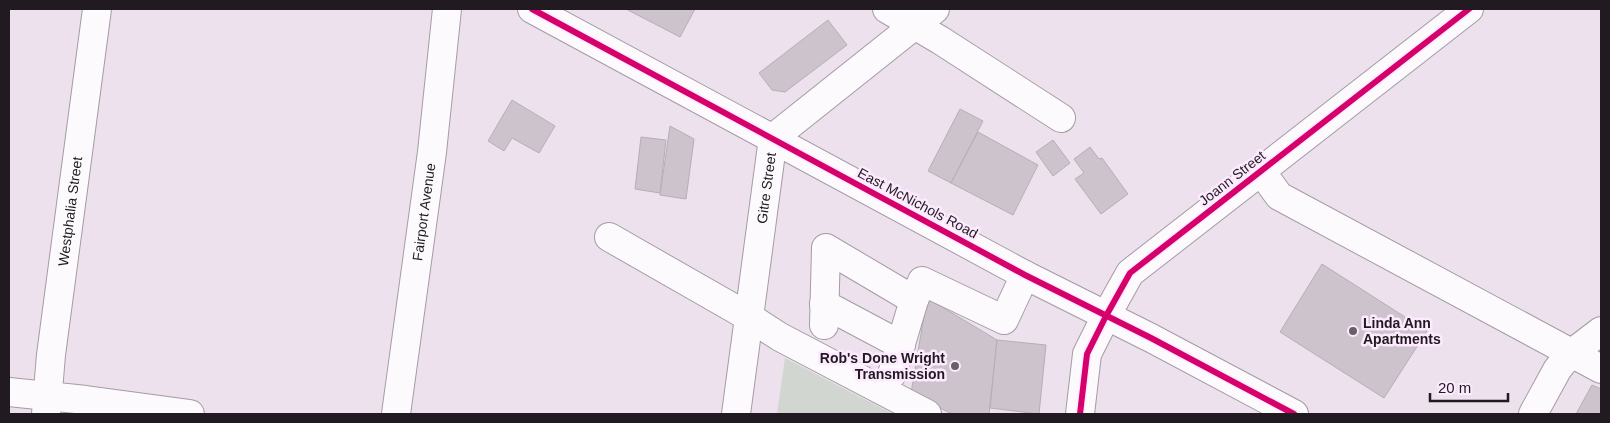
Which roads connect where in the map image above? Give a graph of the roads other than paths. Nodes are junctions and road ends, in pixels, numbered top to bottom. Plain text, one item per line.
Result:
1 (97, 9) edge
2 (447, 9) edge
3 (532, 9) edge
4 (887, 9) edge
5 (1469, 9) edge
6 (925, 17) edge
7 (1061, 118) dead end
8 (773, 138) junction
9 (1261, 171) junction
10 (609, 237) dead end
11 (1025, 275) junction
12 (914, 300) junction
13 (749, 316) junction
14 (1106, 316) junction
15 (1601, 331) edge
16 (901, 345) junction
17 (1572, 353) junction
18 (1601, 369) edge
19 (892, 374) dead end
20 (9, 392) edge
21 (46, 405) edge
22 (190, 414) edge
23 (396, 414) edge
24 (736, 414) edge
25 (927, 414) edge
26 (1080, 414) edge
27 (1294, 414) edge
28 (1533, 414) edge

1 - 21 street, Westphalia Street
2 - 23 street, Fairport Avenue
3 - 8 street, East McNichols Road
4 - 6 street
5 - 9 street, Joann Street
6 - 7 street
6 - 8 street, Gitre Street
8 - 11 street, East McNichols Road
8 - 13 street, Gitre Street
9 - 14 street, Joann Street
9 - 17 street
10 - 13 street
11 - 12 street
11 - 14 street, East McNichols Road
12 - 16 street
12 - 16 street
13 - 24 street, Gitre Street
13 - 25 street
14 - 26 street, Joann Street
14 - 27 street, East McNichols Road
15 - 17 street
16 - 19 street
17 - 18 street
17 - 28 street
20 - 21 street
21 - 22 street

